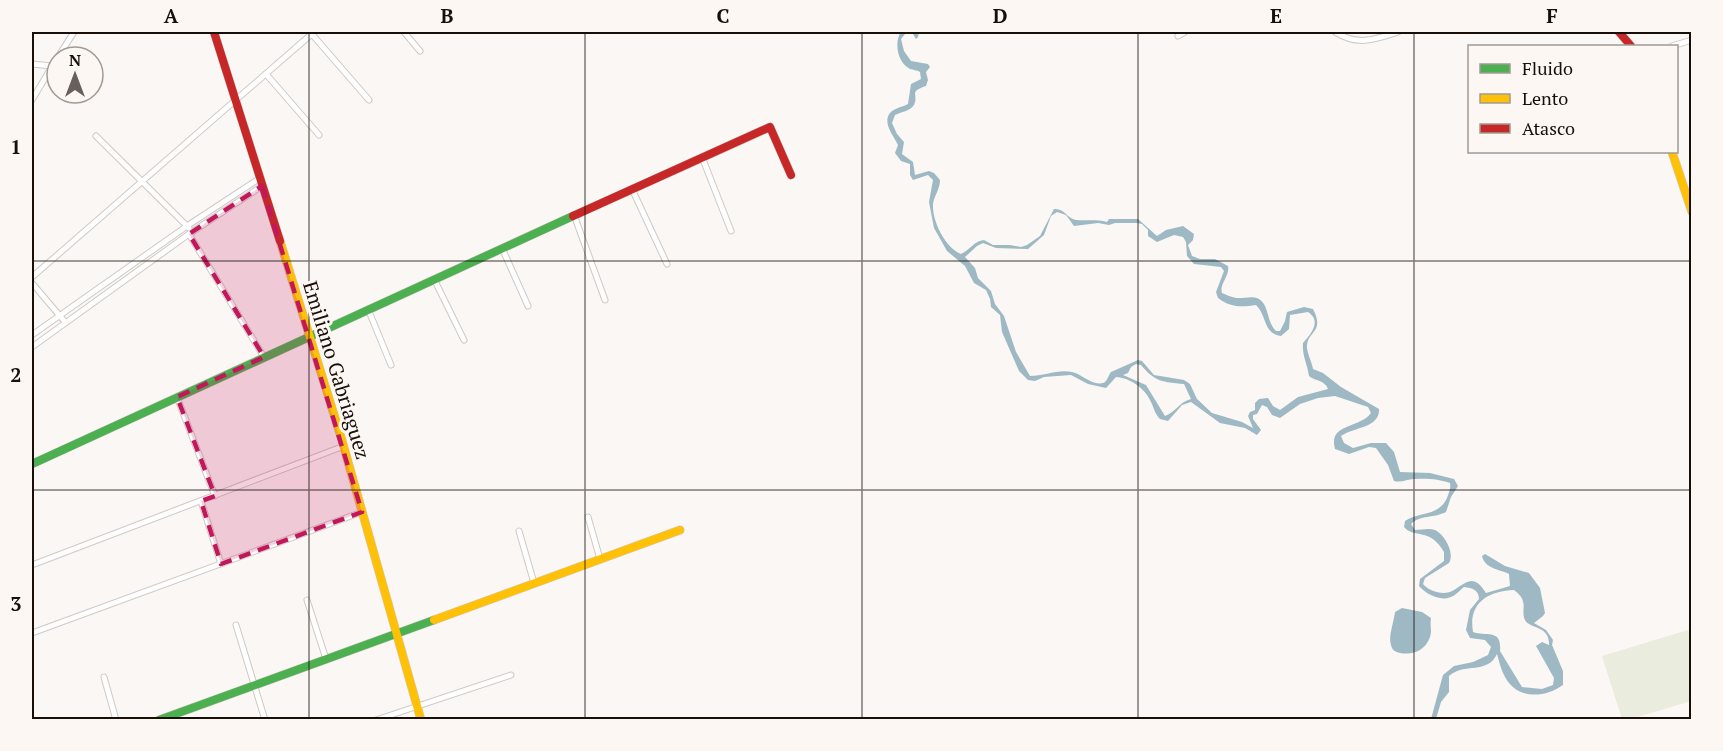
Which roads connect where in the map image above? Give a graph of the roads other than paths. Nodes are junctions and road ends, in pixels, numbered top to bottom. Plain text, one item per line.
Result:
1 (74, 32) edge
2 (214, 32) edge
3 (312, 32) edge
4 (404, 32) edge
5 (1185, 32) edge
6 (1335, 32) edge
7 (1398, 32) edge
8 (1619, 32) edge
9 (1178, 36) dead end
10 (1692, 40) edge
11 (66, 45) edge
12 (1630, 45) edge
13 (1675, 45) edge
14 (420, 51) dead end
15 (266, 74) junction
16 (45, 78) edge
17 (32, 100) edge
18 (235, 100) junction
19 (369, 100) dead end
20 (319, 135) dead end
21 (96, 136) dead end
22 (1672, 153) edge
23 (702, 157) junction
24 (791, 175) dead end
25 (141, 180) junction
26 (261, 182) junction
27 (632, 189) junction
28 (1692, 212) edge
29 (574, 215) junction
30 (187, 226) junction
31 (731, 231) dead end
32 (190, 232) junction
33 (502, 248) junction
34 (667, 264) dead end
35 (32, 277) edge
36 (434, 279) junction
37 (32, 283) edge
38 (605, 300) dead end
39 (528, 306) dead end
40 (368, 309) junction
41 (60, 315) junction
42 (65, 322) junction
43 (32, 335) edge
44 (310, 336) junction
45 (464, 340) dead end
46 (32, 346) edge
47 (264, 357) junction
48 (391, 365) dead end
49 (177, 397) junction
50 (344, 446) junction
51 (32, 464) edge
52 (215, 496) junction
53 (201, 501) junction
54 (362, 512) junction
55 (588, 517) dead end
56 (680, 530) dead end
57 (519, 531) dead end
58 (600, 559) junction
59 (221, 564) junction
60 (32, 565) edge
61 (534, 584) junction
62 (307, 600) dead end
63 (236, 625) dead end
64 (32, 633) edge
65 (397, 634) junction
66 (326, 659) junction
67 (511, 675) dead end
68 (104, 677) dead end
69 (255, 685) junction
70 (417, 705) junction
71 (116, 720) edge
72 (159, 720) edge
73 (266, 720) edge
74 (376, 720) edge
75 (421, 720) edge

1 - 11 street
2 - 18 street, Emiliano Gabriaguez
3 - 15 street
3 - 19 street
4 - 14 street
5 - 9 street
6 - 7 street
8 - 12 street
10 - 13 street
15 - 18 street
15 - 20 street
16 - 17 street
18 - 25 street
18 - 26 street, Emiliano Gabriaguez
21 - 25 street
22 - 28 street
23 - 24 street
23 - 27 street
23 - 31 street
25 - 30 street
25 - 35 street
26 - 30 street
26 - 32 street
26 - 44 street, Emiliano Gabriaguez
27 - 29 street
27 - 34 street
29 - 33 street
29 - 38 street
30 - 32 street
30 - 41 street
32 - 42 street
32 - 47 street
33 - 36 street
33 - 39 street
36 - 40 street
36 - 45 street
37 - 41 street
40 - 44 street
40 - 48 street
41 - 42 street
41 - 43 street
42 - 46 street
44 - 47 street
44 - 50 street, Emiliano Gabriaguez
47 - 49 street
49 - 51 street
49 - 52 street
50 - 52 street
50 - 54 street, Emiliano Gabriaguez
52 - 53 street
53 - 59 street
53 - 60 street
54 - 59 street
54 - 65 street, Emiliano Gabriaguez
55 - 58 street
56 - 58 street
57 - 61 street
58 - 61 street
59 - 64 street
61 - 65 street
62 - 66 street
63 - 69 street
65 - 66 street
65 - 70 street, Emiliano Gabriaguez
66 - 69 street
67 - 70 street
68 - 71 street
69 - 72 street
69 - 73 street
70 - 74 street
70 - 75 street, Emiliano Gabriaguez

